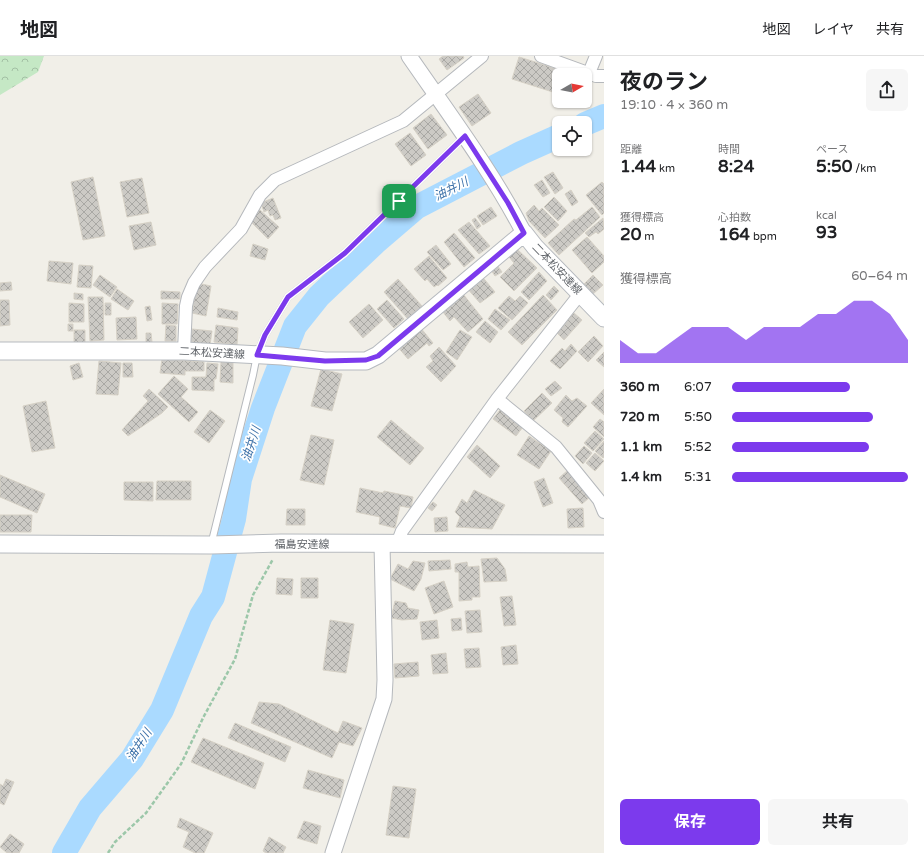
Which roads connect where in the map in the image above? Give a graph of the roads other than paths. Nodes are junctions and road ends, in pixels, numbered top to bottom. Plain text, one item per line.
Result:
1 (409, 56) edge
2 (482, 56) edge
3 (541, 56) edge
4 (596, 56) edge
5 (575, 68) edge
6 (591, 68) edge
7 (592, 74) edge
8 (604, 76) edge
9 (435, 94) junction
10 (468, 141) junction
11 (524, 233) junction
12 (580, 294) junction
13 (604, 318) edge
14 (184, 351) junction
15 (0, 352) edge
16 (257, 355) junction
17 (497, 399) junction
18 (604, 512) edge
19 (0, 544) edge
20 (389, 544) junction
21 (604, 544) edge
22 (211, 545) junction
23 (333, 853) edge

1 - 9 street
2 - 9 street
3 - 5 street
4 - 6 street
7 - 8 street
9 - 10 street
9 - 14 street
10 - 11 street
10 - 16 lane
11 - 12 main road, 二本松安達線
11 - 16 main road, 二本松安達線
12 - 13 main road, 二本松安達線
12 - 17 street
14 - 15 main road, 二本松安達線
14 - 16 main road, 二本松安達線
16 - 22 lane
17 - 18 street
17 - 20 street
19 - 22 main road, 福島安達線
20 - 21 main road, 福島安達線
20 - 22 main road, 福島安達線
20 - 23 street

